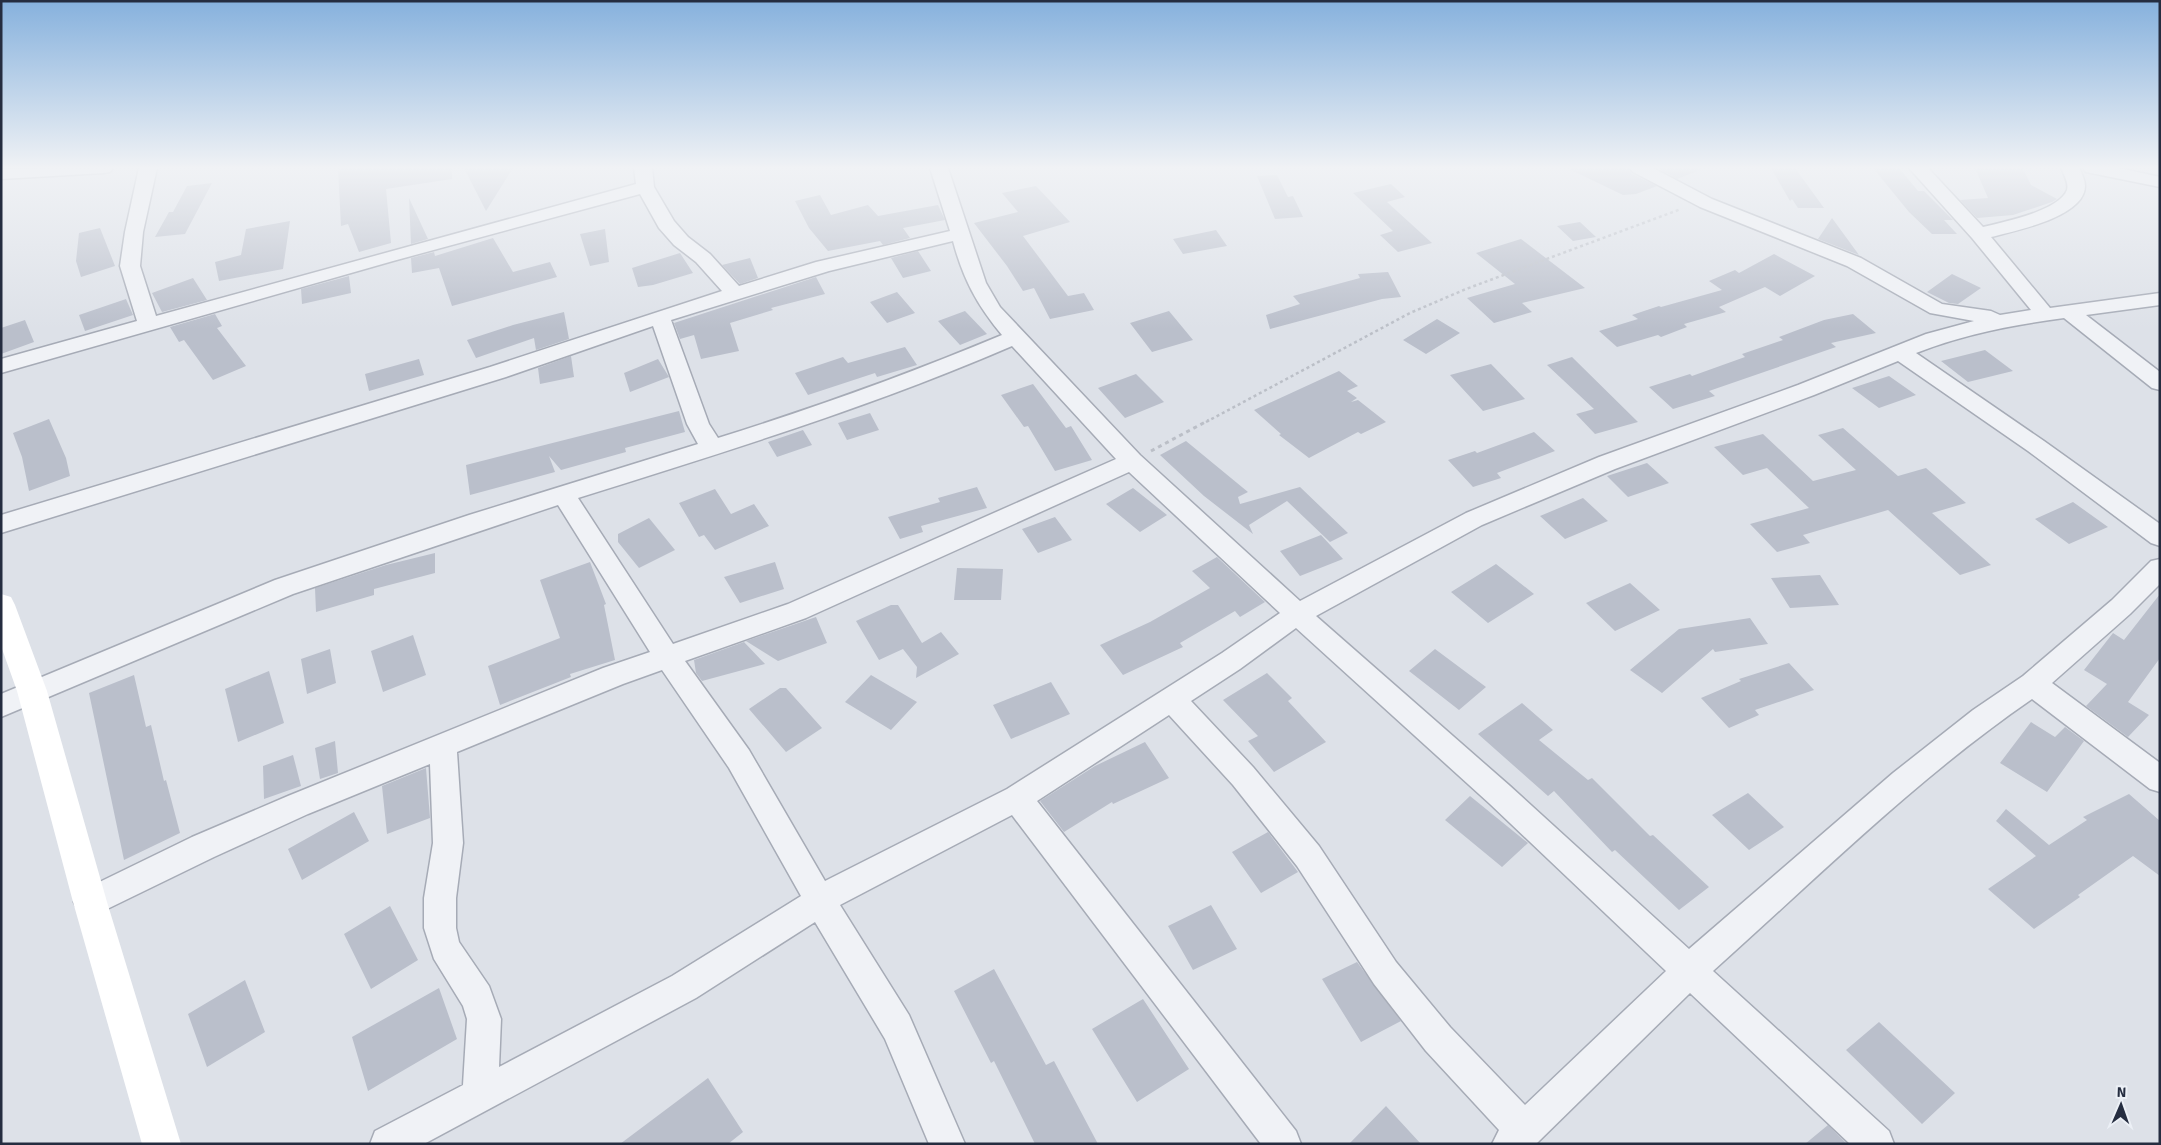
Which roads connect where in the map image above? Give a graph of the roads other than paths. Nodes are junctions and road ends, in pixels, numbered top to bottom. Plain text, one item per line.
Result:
1 (136, 221) edge
2 (496, 221) edge
3 (665, 221) edge
4 (957, 221) edge
5 (1752, 221) edge
6 (1967, 221) edge
7 (2022, 221) edge
8 (961, 234) junction
9 (1979, 234) junction
10 (736, 294) junction
11 (2160, 299) edge
12 (2056, 313) junction
13 (660, 317) junction
14 (2012, 319) junction
15 (148, 324) junction
16 (1015, 337) junction
17 (1900, 352) junction
18 (1, 366) edge
19 (2160, 383) edge
20 (712, 448) junction
21 (1132, 461) junction
22 (564, 494) junction
23 (1, 524) edge
24 (2160, 537) edge
25 (2160, 568) edge
26 (1, 605) edge
27 (1297, 614) junction
28 (668, 656) junction
29 (2033, 684) junction
30 (32, 691) junction
31 (1172, 699) junction
32 (1, 706) edge
33 (442, 747) junction
34 (2160, 780) edge
35 (1017, 798) junction
36 (820, 901) junction
37 (90, 902) junction
38 (1690, 970) junction
39 (480, 1095) junction
40 (1517, 1137) edge
41 (162, 1144) edge
42 (388, 1144) edge
43 (947, 1144) edge
44 (1283, 1144) edge
45 (1876, 1144) edge

1 - 15 street
2 - 15 street
3 - 10 street
4 - 8 street
5 - 14 street
6 - 9 street
7 - 9 street
8 - 10 street
8 - 16 street
9 - 12 street
10 - 13 street
11 - 12 street
12 - 14 street
12 - 19 street
13 - 20 street
13 - 23 street
14 - 17 street
15 - 18 street
16 - 20 street
16 - 21 street
17 - 24 street
17 - 27 street
20 - 22 street
21 - 27 street
21 - 28 street
22 - 28 street
22 - 30 street
25 - 29 street
26 - 30 main road
27 - 31 street
27 - 38 street
28 - 33 street
28 - 36 street
29 - 34 street
29 - 38 street
30 - 32 street
30 - 37 main road
31 - 35 street
31 - 40 street
33 - 37 street
33 - 39 street
35 - 36 street
35 - 44 street
36 - 39 street
36 - 43 street
37 - 41 main road
38 - 40 street
38 - 45 street
39 - 42 street

